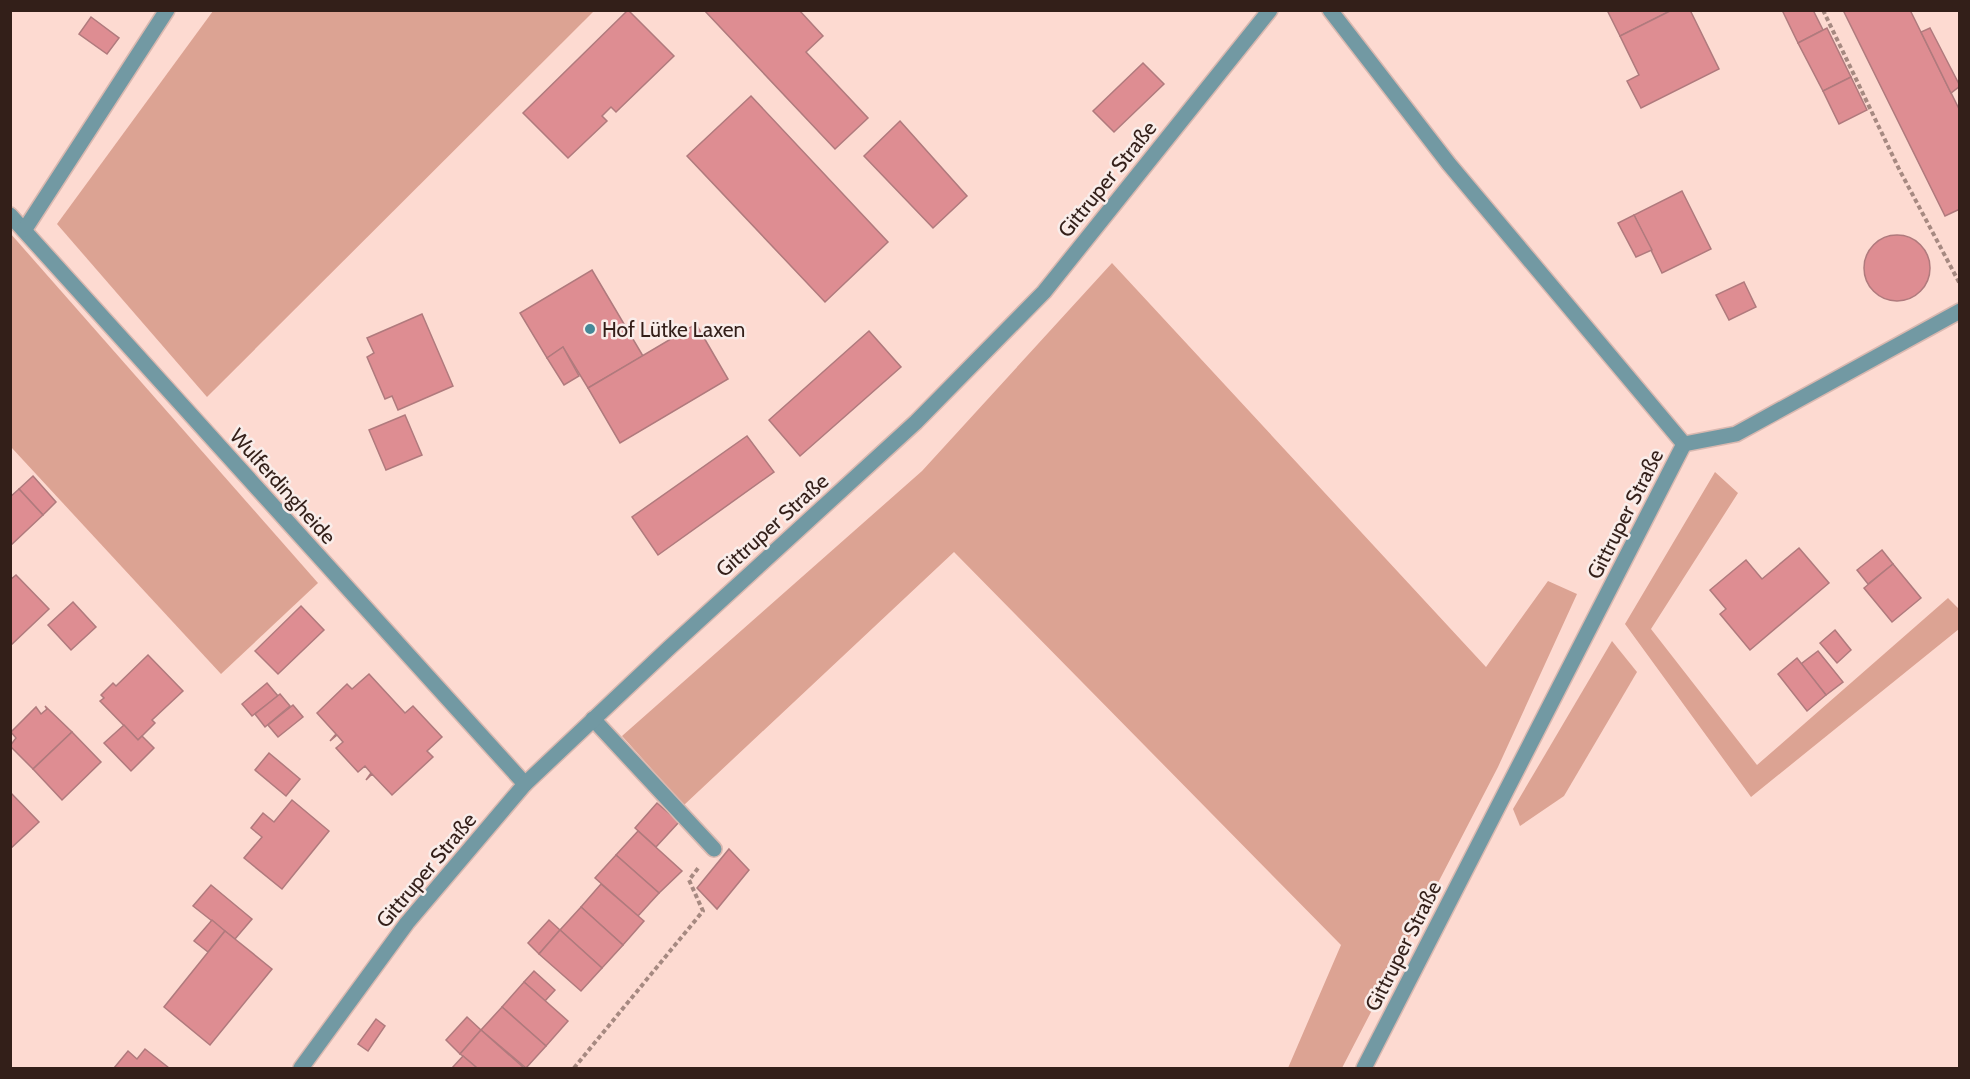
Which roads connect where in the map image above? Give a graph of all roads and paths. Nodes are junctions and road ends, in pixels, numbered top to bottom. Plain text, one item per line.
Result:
1 (167, 10) edge
2 (1270, 10) edge
3 (1330, 10) edge
4 (1823, 10) edge
5 (10, 215) edge
6 (25, 229) junction
7 (1959, 284) edge
8 (1959, 311) edge
9 (1684, 444) junction
10 (593, 719) junction
11 (525, 784) junction
12 (714, 849) joint
13 (301, 1068) edge
14 (574, 1068) edge
15 (1364, 1068) edge

1 - 6 street
2 - 10 street, Gittruper Straße
3 - 9 street, Gittruper Straße
4 - 7 path
5 - 6 street, Wulferdingheide
6 - 11 street, Wulferdingheide
8 - 9 street
9 - 15 street, Gittruper Straße
10 - 11 street, Gittruper Straße
10 - 12 street
11 - 13 street, Gittruper Straße
12 - 14 path

